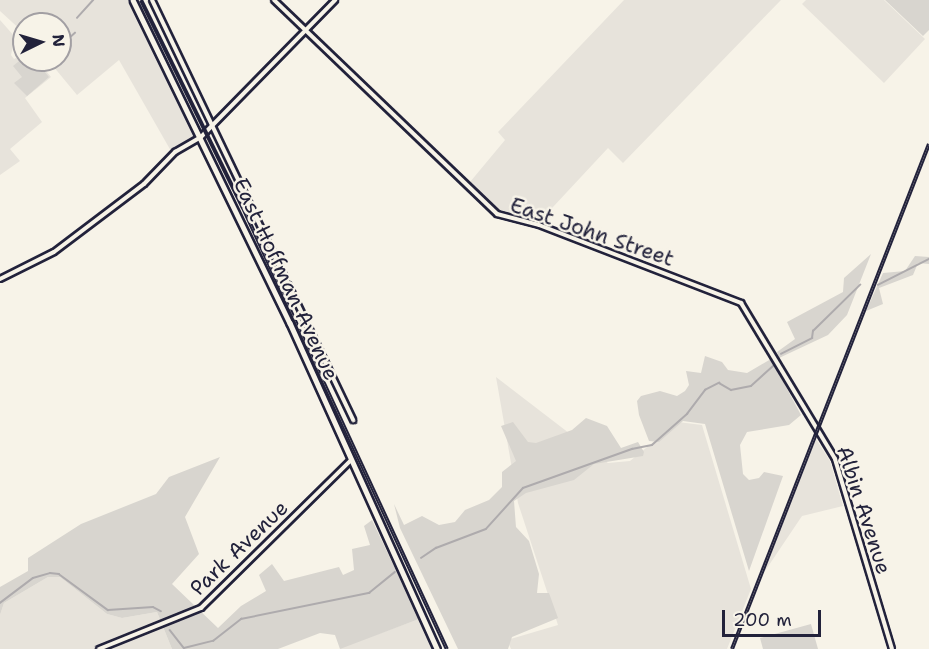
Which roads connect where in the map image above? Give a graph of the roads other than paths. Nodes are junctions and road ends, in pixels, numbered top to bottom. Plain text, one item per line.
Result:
1 (133, 0) edge
2 (152, 0) edge
3 (274, 0) edge
4 (335, 0) edge
5 (306, 30) junction
6 (214, 126) junction
7 (201, 137) junction
8 (0, 279) edge
9 (774, 355) joint
10 (353, 420) dead end
11 (351, 460) junction
12 (99, 649) edge
13 (437, 649) edge
14 (892, 649) edge

1 - 7 main road, East Hoffman Avenue
2 - 6 street, East Hoffman Avenue
3 - 5 street, East John Street
4 - 5 street
5 - 6 street
5 - 9 street, East John Street
6 - 7 street
6 - 10 street, East Hoffman Avenue
7 - 8 street
7 - 11 main road, East Hoffman Avenue
9 - 14 street, Albin Avenue
11 - 12 street, Park Avenue
11 - 13 main road, East Hoffman Avenue

